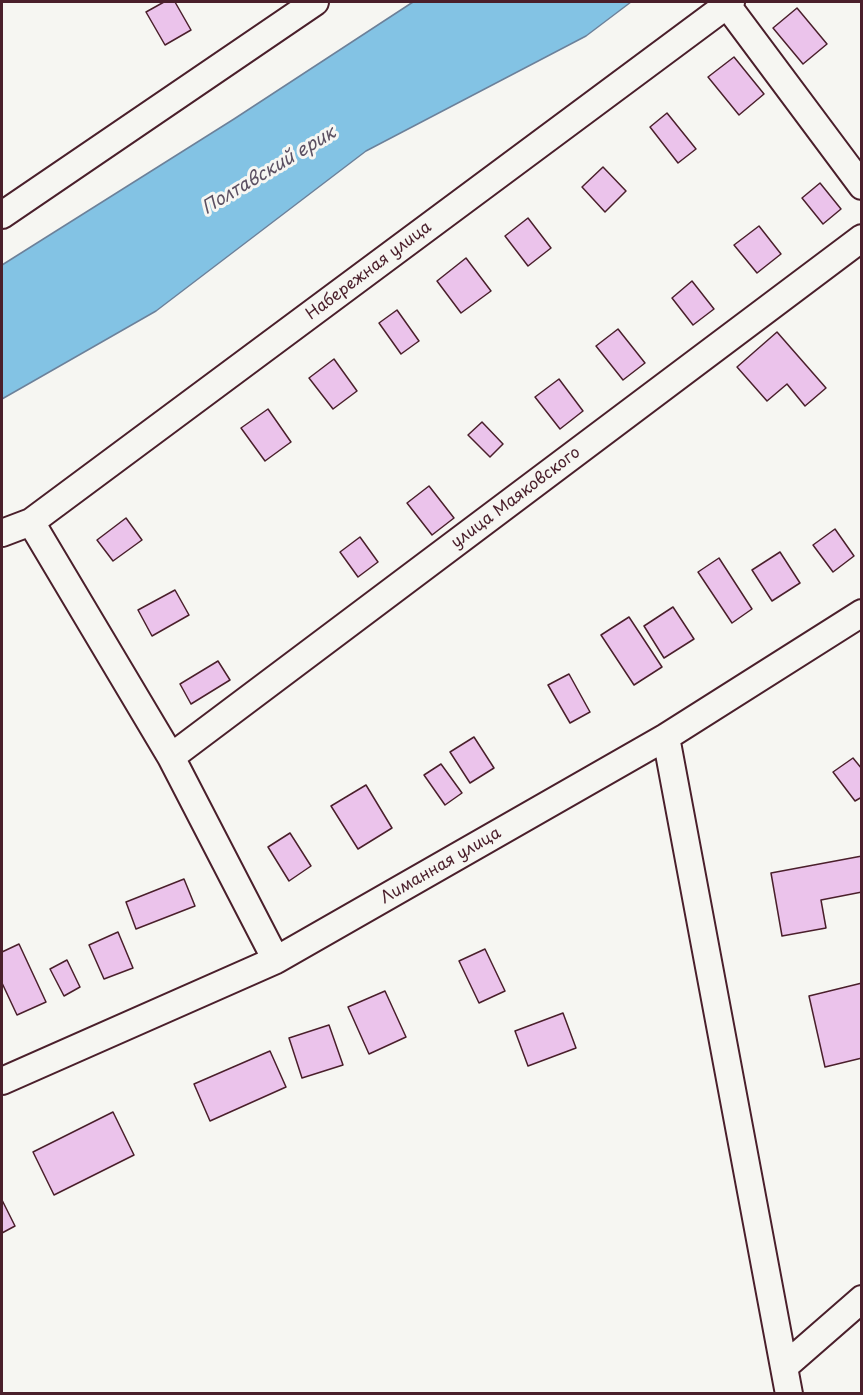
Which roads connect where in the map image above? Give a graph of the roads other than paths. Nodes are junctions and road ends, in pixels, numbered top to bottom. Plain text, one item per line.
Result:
1 (315, 2) edge
2 (729, 3) edge
3 (861, 186) edge
4 (2, 214) edge
5 (861, 238) edge
6 (31, 522) junction
7 (2, 533) edge
8 (861, 613) edge
9 (666, 737) junction
10 (171, 757) junction
11 (276, 960) junction
12 (2, 1081) edge
13 (861, 1299) edge
14 (784, 1366) junction
15 (789, 1394) edge

1 - 4 street
2 - 3 street
2 - 6 street, Набережная улица
5 - 10 street, улица Маяковского
6 - 7 street, Набережная улица
6 - 10 street
8 - 9 street, Лиманная улица
9 - 11 street, Лиманная улица
9 - 14 street
10 - 11 street
11 - 12 street, Лиманная улица
13 - 14 street
14 - 15 street

